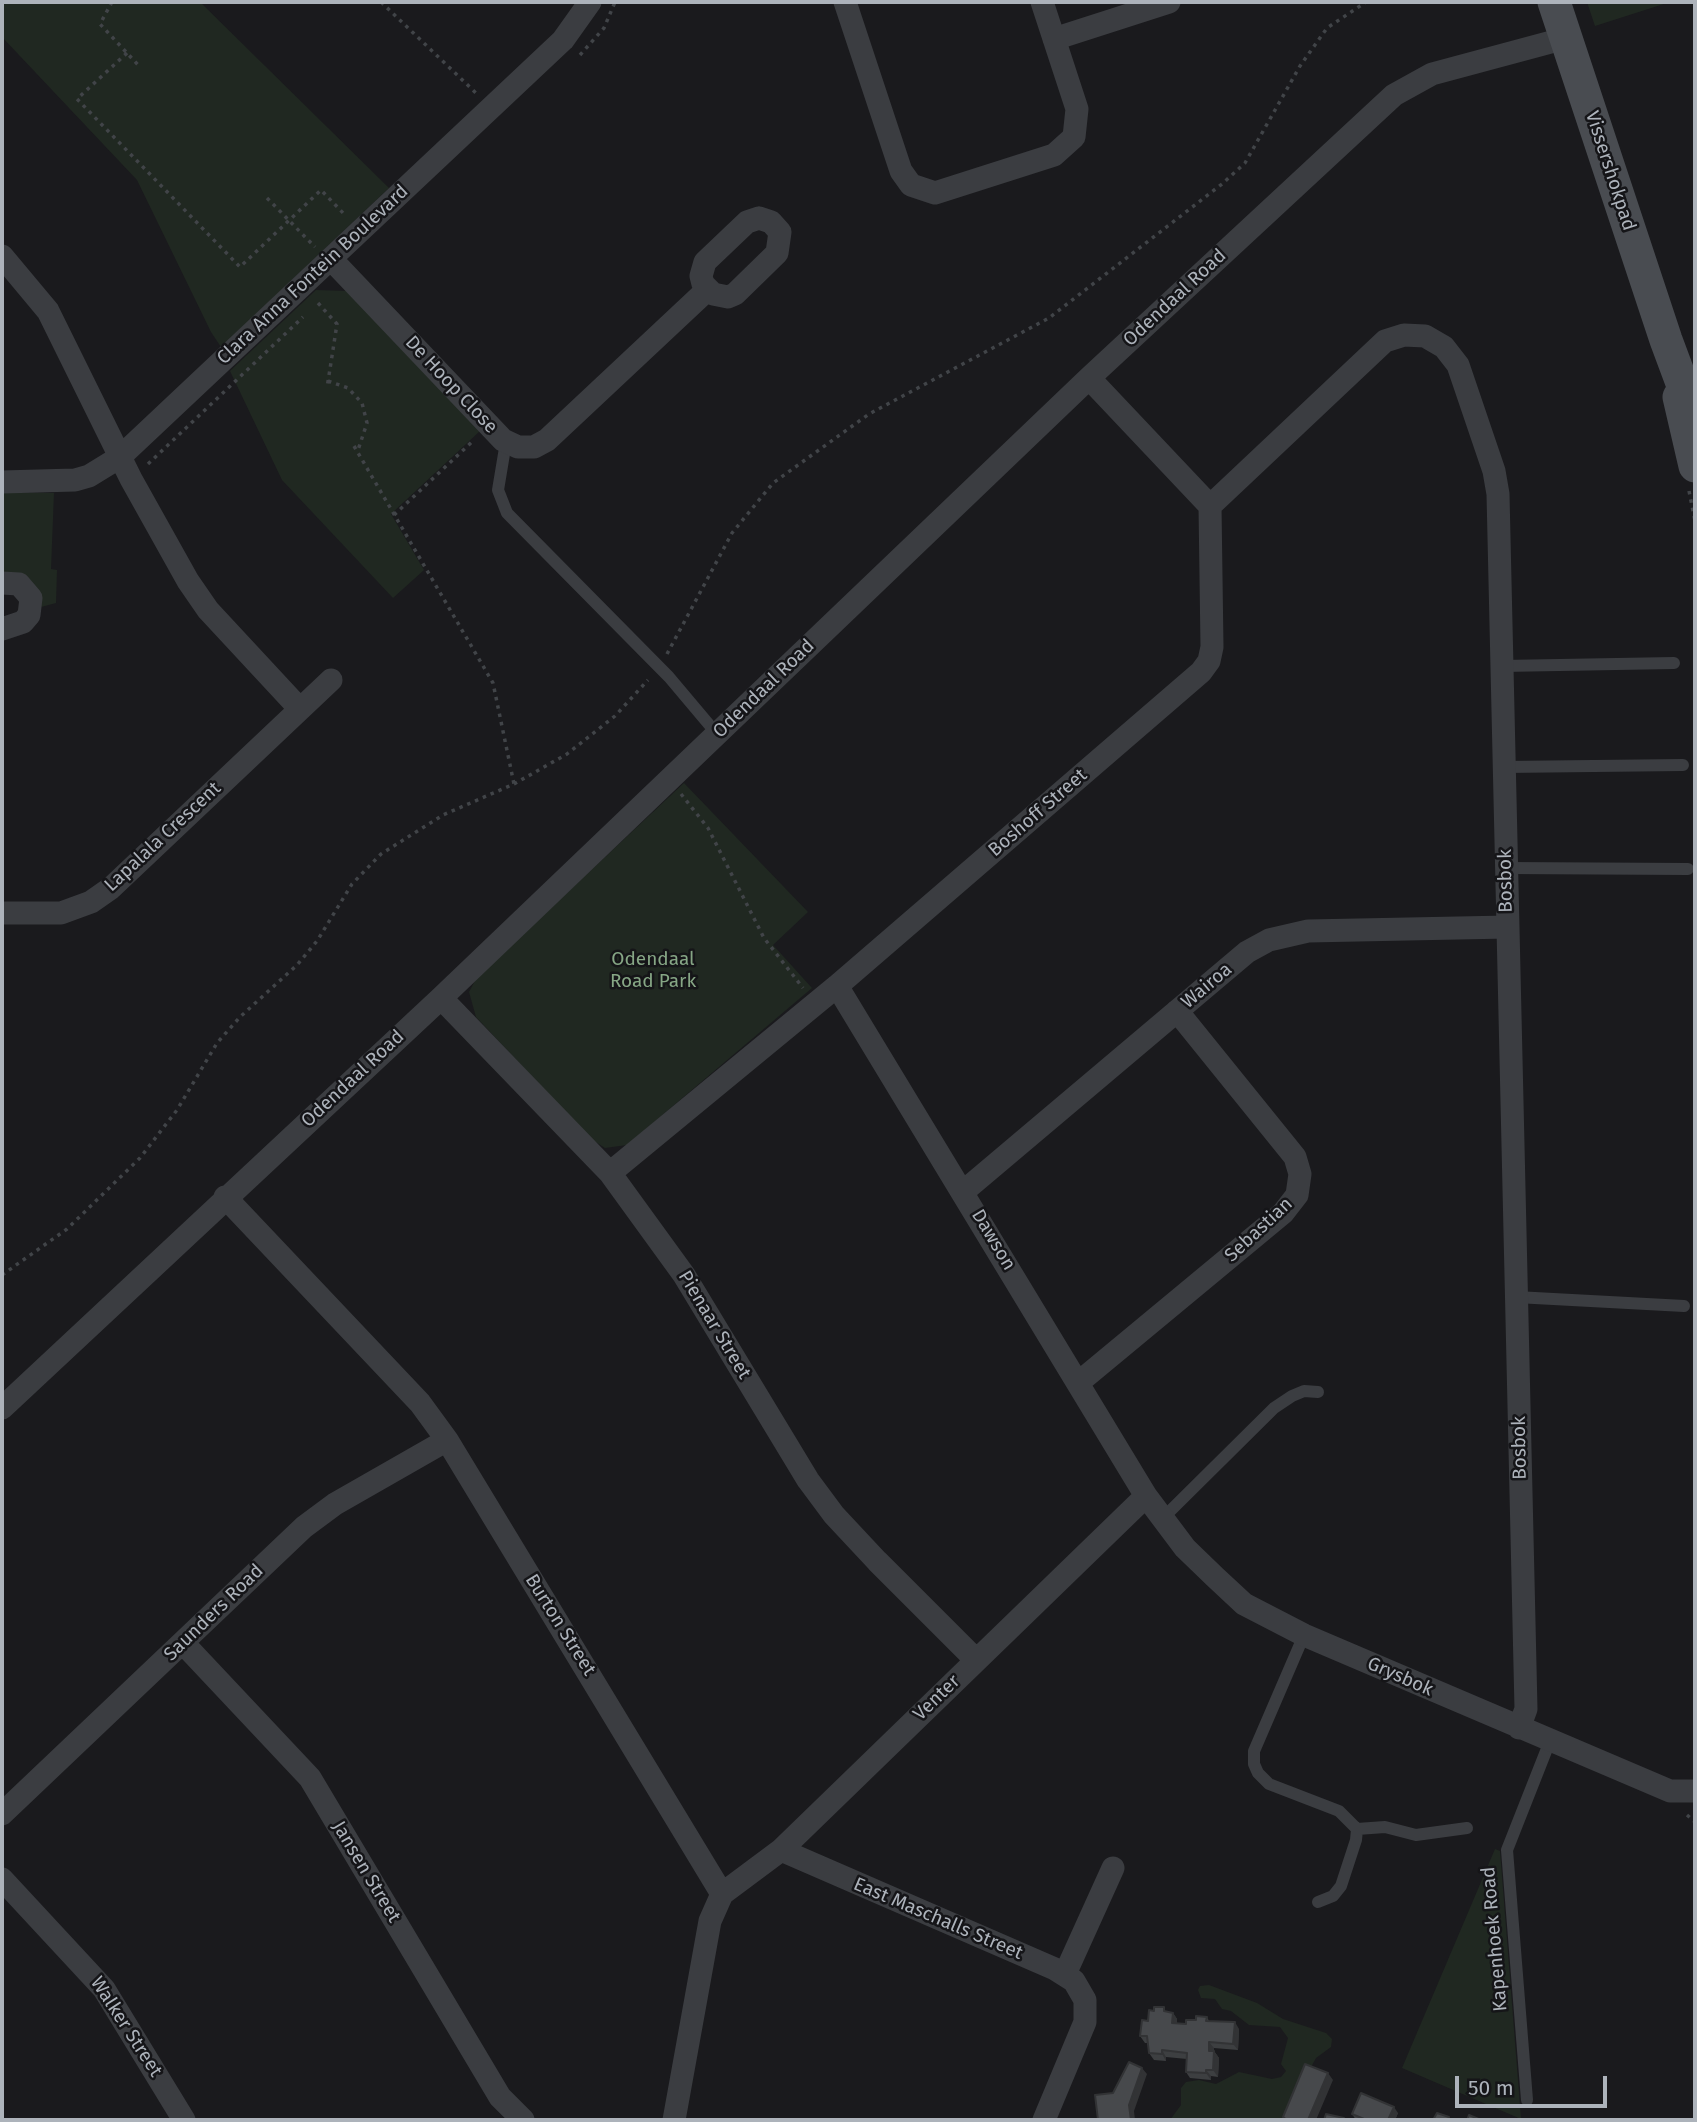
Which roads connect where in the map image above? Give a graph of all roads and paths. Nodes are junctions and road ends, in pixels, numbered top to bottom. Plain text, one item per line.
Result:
1 (113, 2) edge
2 (381, 2) edge
3 (590, 2) edge
4 (845, 2) edge
5 (1042, 2) edge
6 (1169, 2) edge
7 (1366, 2) edge
8 (1554, 2) edge
9 (1566, 38) junction
10 (1054, 39) junction
11 (127, 53) junction
12 (140, 66) dead end
13 (491, 107) junction
14 (267, 198) dead end
15 (288, 221) junction
16 (360, 231) junction
17 (2, 256) edge
18 (331, 258) junction
19 (707, 290) dead end
20 (318, 303) dead end
21 (1666, 340) junction
22 (1089, 378) junction
23 (328, 382) junction
24 (327, 387) dead end
25 (1695, 418) edge
26 (489, 426) junction
27 (506, 442) junction
28 (354, 446) dead end
29 (357, 452) junction
30 (120, 457) junction
31 (1695, 466) edge
32 (2, 482) edge
33 (1210, 506) junction
34 (394, 515) junction
35 (2, 583) edge
36 (2, 629) edge
37 (1674, 663) dead end
38 (1502, 666) junction
39 (659, 667) junction
40 (331, 680) dead end
41 (299, 708) junction
42 (717, 734) junction
43 (1683, 765) dead end
44 (1504, 767) junction
45 (669, 780) junction
46 (514, 784) junction
47 (1506, 868) junction
48 (1688, 869) dead end
49 (2, 913) edge
50 (1507, 927) junction
51 (837, 986) junction
52 (441, 998) junction
53 (816, 1004) junction
54 (1177, 1011) junction
55 (610, 1173) junction
56 (964, 1191) junction
57 (225, 1197) junction
58 (2, 1275) edge
59 (1516, 1297) junction
60 (1684, 1306) dead end
61 (1078, 1383) junction
62 (1318, 1392) dead end
63 (2, 1408) edge
64 (447, 1440) junction
65 (1146, 1496) junction
66 (1163, 1518) junction
67 (1304, 1635) junction
68 (183, 1643) junction
69 (976, 1660) junction
70 (1518, 1728) junction
71 (1550, 1741) junction
72 (1695, 1791) edge
73 (2, 1814) edge
74 (1688, 1815) dead end
75 (1695, 1822) edge
76 (1466, 1828) dead end
77 (1357, 1829) junction
78 (781, 1850) junction
79 (1113, 1868) dead end
80 (2, 1878) edge
81 (722, 1894) junction
82 (1318, 1902) dead end
83 (1065, 1974) junction
84 (1527, 2100) dead end
85 (184, 2120) edge
86 (523, 2120) edge
87 (674, 2120) edge
88 (1044, 2120) edge

1 - 11 path
2 - 13 path
3 - 13 street, Clara Anna Fontein Boulevard
4 - 10 street
5 - 10 street
6 - 10 street
7 - 39 path
8 - 9 main road, Vissershokpad
9 - 21 main road, Vissershokpad
9 - 22 street, Odendaal Road
11 - 12 path
11 - 15 path
13 - 16 street, Clara Anna Fontein Boulevard
14 - 15 path
15 - 16 path
15 - 18 path
16 - 18 street, Clara Anna Fontein Boulevard
17 - 30 street
18 - 26 street, De Hoop Close
18 - 30 street, Clara Anna Fontein Boulevard
19 - 27 street, De Hoop Close
20 - 23 path
21 - 25 main road, Vissershokpad
21 - 31 main road, Vissershokpad
22 - 33 street
22 - 42 street, Odendaal Road
23 - 24 path
23 - 29 path
26 - 27 street, De Hoop Close
26 - 34 path
27 - 39 lane
28 - 29 path
29 - 34 path
30 - 32 street, Clara Anna Fontein Boulevard
30 - 41 street
33 - 38 street, Bosbok
33 - 51 street, Boshoff Street
34 - 46 path
35 - 36 street
37 - 38 lane
38 - 44 street, Bosbok
39 - 42 lane
39 - 46 path
40 - 41 street, Lapalala Crescent
41 - 49 street, Lapalala Crescent
42 - 45 street, Odendaal Road
43 - 44 lane
44 - 47 street, Bosbok
45 - 52 street, Odendaal Road
45 - 53 path
46 - 58 path
47 - 48 lane
47 - 50 street, Bosbok
50 - 54 street, Wairoa
50 - 59 street, Bosbok
51 - 53 street, Boshoff Street
51 - 56 street, Dawson
52 - 55 street, Pienaar Street
52 - 57 street, Odendaal Road
53 - 55 street, Boshoff Street
54 - 56 street, Wairoa
54 - 61 street, Sebastian
55 - 69 street, Pienaar Street
56 - 61 street, Dawson
57 - 63 street, Odendaal Road
57 - 64 street, Burton Street
59 - 60 lane
59 - 70 street, Bosbok
61 - 65 street, Dawson
62 - 66 lane
64 - 68 street, Saunders Road
64 - 81 street, Burton Street
65 - 66 street, Grysbok
65 - 69 street, Venter
66 - 67 street, Grysbok
67 - 70 street, Grysbok
67 - 77 lane
68 - 73 street, Saunders Road
68 - 86 street, Jansen Street
69 - 78 street, Venter
70 - 71 street, Grysbok
71 - 72 street, Grysbok
71 - 84 lane, Kapenhoek Road
74 - 75 path
76 - 77 lane
77 - 82 lane
78 - 81 street, Venter
78 - 83 street, East Maschalls Street
79 - 83 street
80 - 85 street, Walker Street
81 - 87 street
83 - 88 street

